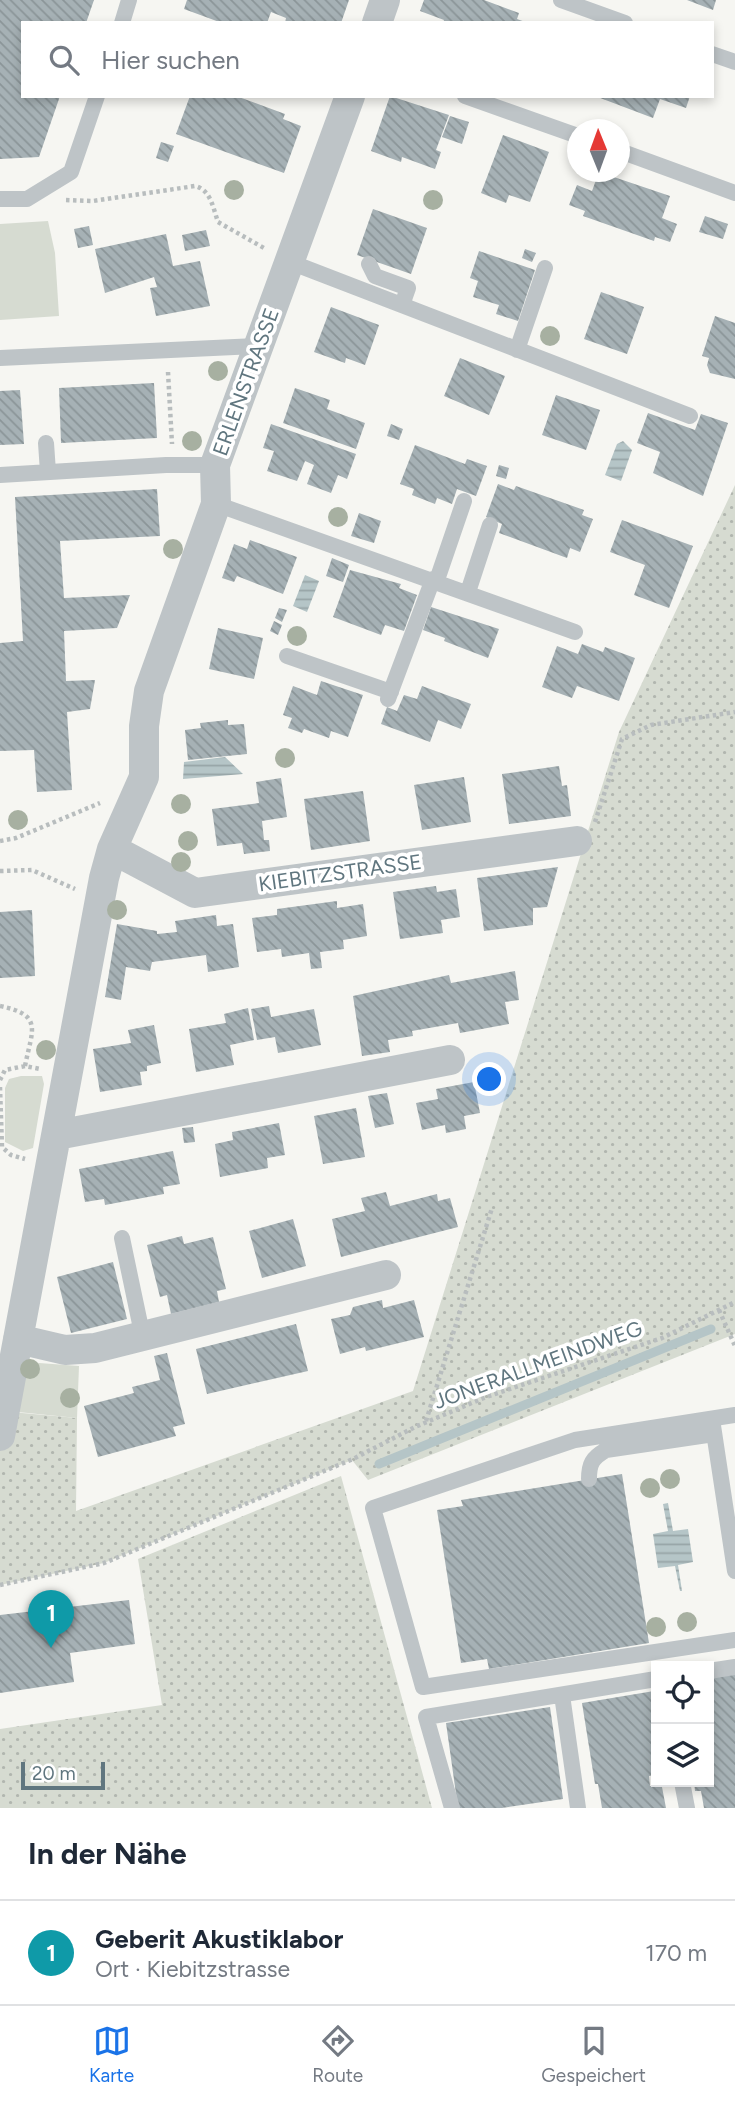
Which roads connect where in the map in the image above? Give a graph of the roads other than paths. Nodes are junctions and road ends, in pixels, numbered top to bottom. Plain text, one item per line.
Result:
1 (130, 0) edge
2 (385, 0) edge
3 (561, 0) edge
4 (123, 21) edge
5 (378, 21) edge
6 (619, 21) edge
7 (714, 55) edge
8 (735, 62) edge
9 (96, 98) edge
10 (349, 98) edge
11 (472, 98) edge
12 (567, 132) edge
13 (630, 155) edge
14 (735, 193) edge
15 (0, 199) edge
16 (290, 262) junction
17 (369, 264) dead end
18 (545, 268) dead end
19 (402, 305) junction
20 (258, 346) junction
21 (517, 350) junction
22 (0, 358) edge
23 (690, 416) dead end
24 (46, 443) dead end
25 (215, 466) junction
26 (48, 472) junction
27 (0, 475) edge
28 (464, 500) dead end
29 (216, 504) junction
30 (490, 525) dead end
31 (435, 580) junction
32 (468, 592) junction
33 (575, 632) dead end
34 (287, 656) dead end
35 (577, 841) road end
36 (112, 849) junction
37 (450, 1060) dead end
38 (57, 1135) junction
39 (122, 1238) dead end
40 (386, 1275) dead end
41 (143, 1338) junction
42 (18, 1339) junction
43 (735, 1415) edge
44 (713, 1426) junction
45 (0, 1436) edge
46 (589, 1479) dead end
47 (735, 1571) edge
48 (735, 1640) edge
49 (735, 1667) edge
50 (714, 1670) edge
51 (651, 1680) edge
52 (562, 1695) junction
53 (683, 1787) edge
54 (452, 1808) edge
55 (578, 1808) edge
56 (687, 1808) edge

1 - 4 lane
2 - 5 street
3 - 6 lane
7 - 8 lane
9 - 15 lane
10 - 16 street, ERLENSTRASSE
11 - 12 lane
13 - 14 lane
16 - 19 lane
16 - 20 street, ERLENSTRASSE
17 - 19 lane
18 - 21 lane
19 - 21 lane
20 - 22 lane
20 - 25 street, ERLENSTRASSE
21 - 23 lane
24 - 26 lane
25 - 26 lane
25 - 29 street, ERLENSTRASSE
26 - 27 lane
28 - 31 lane
29 - 31 lane
29 - 36 street, ERLENSTRASSE
30 - 32 lane
31 - 32 lane
31 - 34 lane
32 - 33 lane
35 - 36 street, KIEBITZSTRASSE
36 - 38 street
37 - 38 street
38 - 42 street
39 - 41 lane
40 - 41 street
41 - 42 street
42 - 45 street
43 - 44 lane
44 - 46 lane
44 - 47 lane
44 - 48 lane
49 - 50 lane
51 - 52 lane
52 - 54 lane
52 - 55 lane
53 - 56 lane

